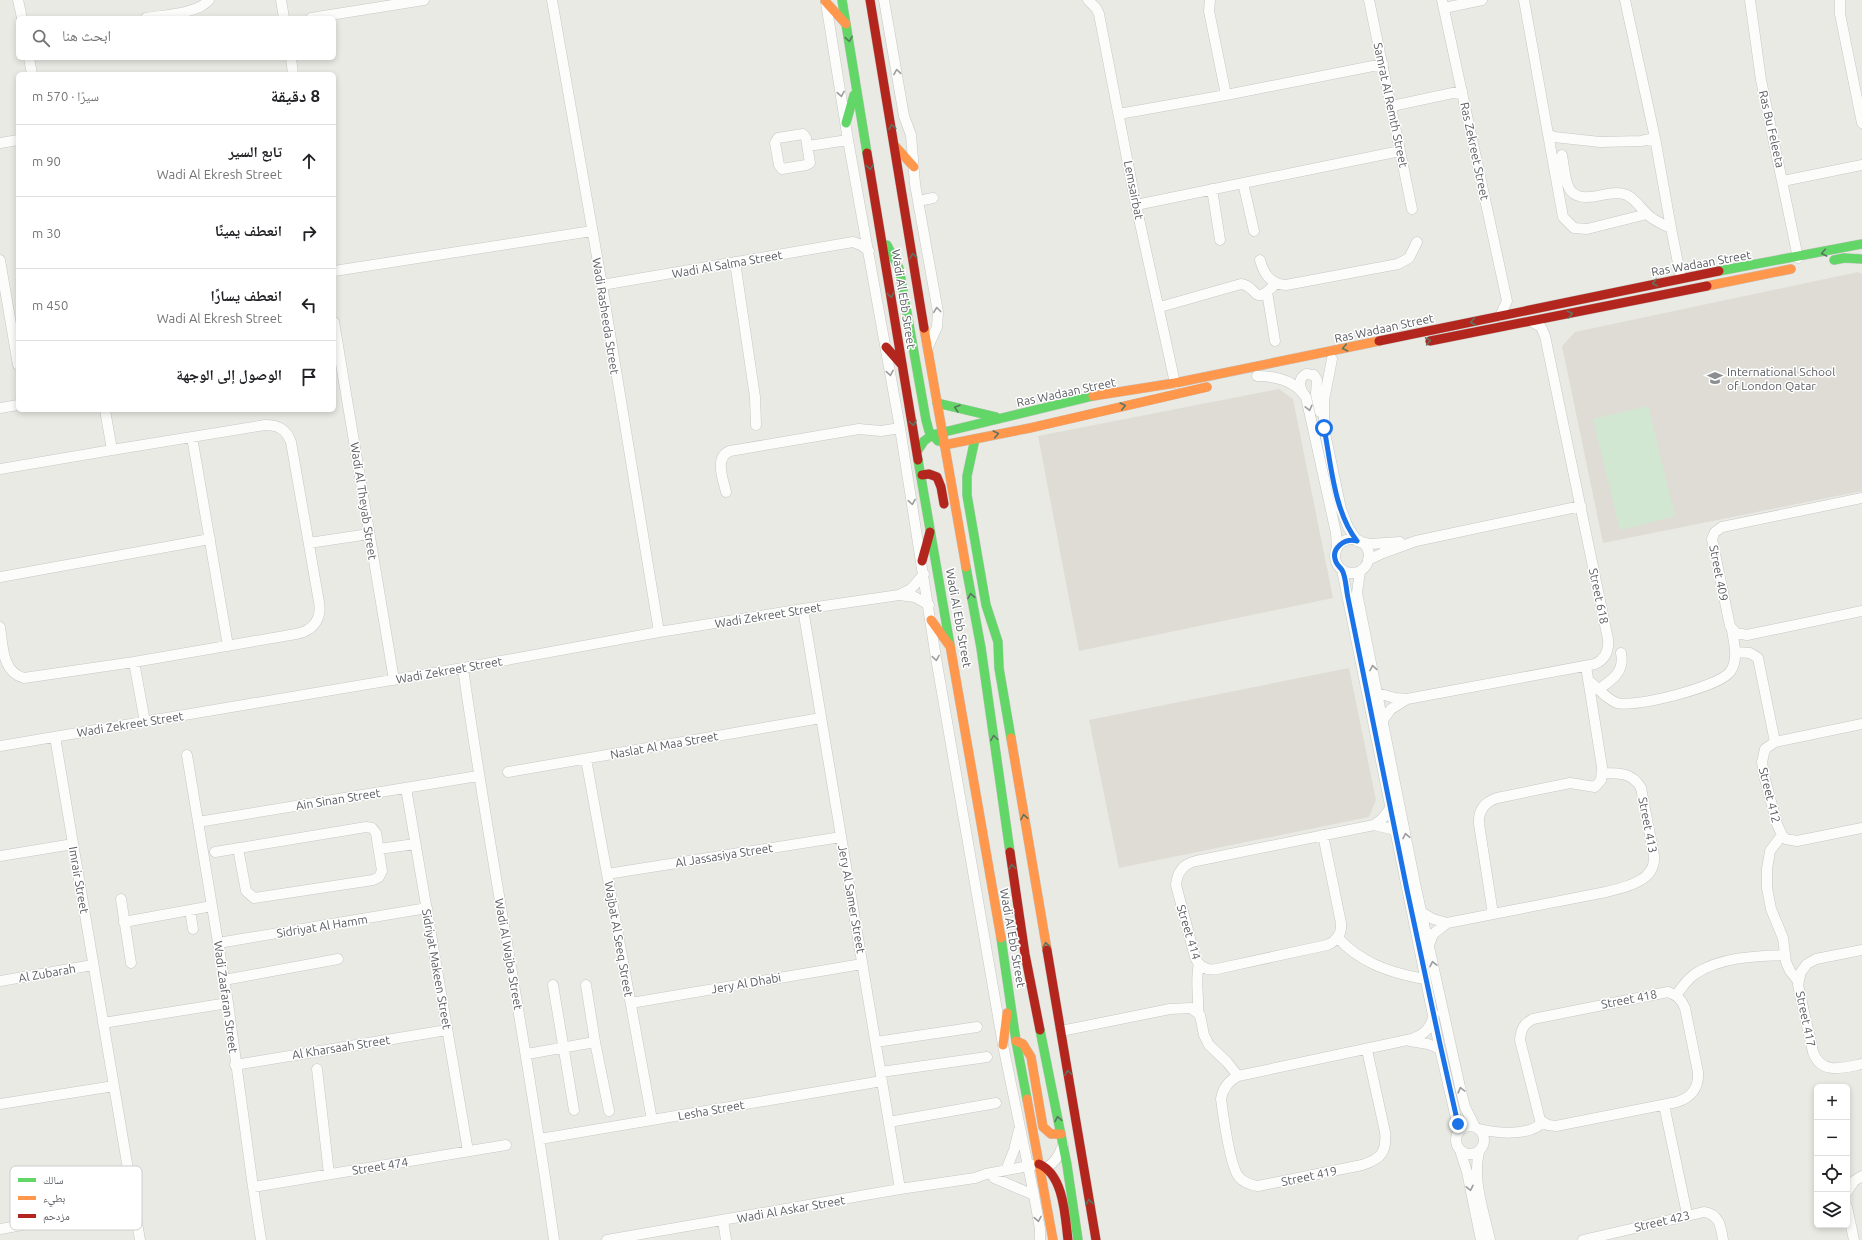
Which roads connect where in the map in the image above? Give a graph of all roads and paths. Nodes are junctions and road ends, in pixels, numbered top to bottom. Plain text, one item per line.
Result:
1 (18, 0) edge
2 (209, 0) edge
3 (281, 0) edge
4 (424, 0) edge
5 (552, 0) edge
6 (825, 0) edge
7 (842, 0) edge
8 (870, 0) edge
9 (884, 0) edge
10 (1088, 0) edge
11 (1210, 0) edge
12 (1369, 0) edge
13 (1482, 0) edge
14 (1524, 0) edge
15 (1626, 0) edge
16 (1750, 0) edge
17 (1840, 0) edge
18 (1443, 4) edge
19 (22, 16) edge
20 (158, 16) edge
21 (284, 16) edge
22 (324, 16) edge
23 (846, 24) junction
24 (867, 44) dead end
25 (29, 60) edge
26 (291, 60) edge
27 (1383, 64) junction
28 (32, 72) edge
29 (293, 72) edge
30 (884, 79) junction
31 (856, 86) junction
32 (1462, 91) junction
33 (1226, 95) junction
34 (1392, 106) junction
35 (1119, 114) junction
36 (846, 123) junction
37 (1862, 123) edge
38 (1548, 134) junction
39 (1655, 138) junction
40 (16, 140) edge
41 (848, 140) junction
42 (0, 143) edge
43 (808, 146) dead end
44 (895, 146) junction
45 (1400, 151) junction
46 (1562, 155) dead end
47 (1862, 165) edge
48 (914, 167) junction
49 (1783, 181) junction
50 (1243, 183) junction
51 (1212, 189) junction
52 (934, 198) dead end
53 (918, 201) junction
54 (1136, 205) junction
55 (1412, 209) dead end
56 (1647, 214) junction
57 (864, 227) junction
58 (1671, 228) junction
59 (592, 231) junction
60 (1254, 231) dead end
61 (882, 239) junction
62 (1220, 240) dead end
63 (853, 242) junction
64 (1417, 242) dead end
65 (1862, 244) edge
66 (869, 251) junction
67 (1862, 259) edge
68 (0, 260) edge
69 (1260, 260) dead end
70 (735, 262) junction
71 (1799, 262) junction
72 (1823, 262) dead end
73 (336, 271) edge
74 (1681, 278) junction
75 (1276, 283) junction
76 (602, 285) junction
77 (1267, 292) junction
78 (1507, 301) junction
79 (1160, 307) junction
80 (1521, 312) junction
81 (1500, 316) junction
82 (1552, 318) junction
83 (1532, 322) junction
84 (1545, 336) junction
85 (1275, 341) dead end
86 (1424, 342) dead end
87 (1409, 344) dead end
88 (886, 347) junction
89 (928, 347) junction
90 (336, 348) edge
91 (16, 353) edge
92 (1332, 359) junction
93 (902, 365) junction
94 (1253, 377) joint
95 (1175, 383) junction
96 (1216, 385) dead end
97 (1302, 391) junction
98 (938, 403) junction
99 (16, 405) edge
100 (0, 408) edge
101 (105, 412) edge
102 (1003, 418) junction
103 (756, 425) dead end
104 (900, 428) junction
105 (1324, 428) junction
106 (942, 432) junction
107 (932, 435) junction
108 (192, 437) junction
109 (975, 439) junction
110 (944, 445) junction
111 (112, 450) junction
112 (918, 450) junction
113 (0, 469) edge
114 (922, 476) junction
115 (950, 482) junction
116 (726, 492) dead end
117 (1862, 500) edge
118 (969, 504) junction
119 (1580, 506) junction
120 (946, 516) dead end
121 (931, 527) junction
122 (369, 534) junction
123 (210, 539) junction
124 (1359, 541) junction
125 (1416, 541) junction
126 (309, 544) junction
127 (1337, 548) junction
128 (1368, 560) junction
129 (922, 561) junction
130 (1342, 570) junction
131 (1360, 571) junction
132 (924, 574) junction
133 (0, 577) edge
134 (899, 595) junction
135 (929, 605) junction
136 (963, 605) dead end
137 (803, 609) junction
138 (1862, 611) edge
139 (990, 616) junction
140 (931, 620) junction
141 (976, 626) junction
142 (0, 627) edge
143 (1732, 630) junction
144 (659, 632) junction
145 (228, 646) junction
146 (981, 648) junction
147 (952, 649) junction
148 (1736, 652) junction
149 (1621, 653) dead end
150 (134, 662) junction
151 (1586, 666) junction
152 (463, 668) junction
153 (394, 680) junction
154 (1588, 680) junction
155 (1599, 689) junction
156 (1377, 693) junction
157 (1407, 699) junction
158 (821, 718) junction
159 (1383, 720) junction
160 (145, 722) junction
161 (1862, 724) edge
162 (55, 737) junction
163 (1775, 742) junction
164 (0, 746) edge
165 (187, 755) dead end
166 (586, 758) junction
167 (508, 772) dead end
168 (1602, 774) junction
169 (478, 776) junction
170 (406, 788) junction
171 (1391, 807) junction
172 (198, 822) junction
173 (1374, 825) junction
174 (1862, 828) edge
175 (1396, 830) junction
176 (1322, 835) junction
177 (1782, 835) junction
178 (841, 837) junction
179 (73, 844) junction
180 (415, 844) junction
181 (238, 848) junction
182 (379, 849) junction
183 (215, 852) dead end
184 (0, 856) edge
185 (607, 874) junction
186 (121, 899) dead end
187 (212, 906) junction
188 (427, 908) junction
189 (190, 910) junction
190 (1421, 912) junction
191 (1493, 914) junction
192 (1041, 915) junction
193 (124, 922) junction
194 (1447, 923) junction
195 (193, 929) dead end
196 (1338, 938) junction
197 (218, 943) junction
198 (1429, 945) junction
199 (1862, 950) edge
200 (1025, 954) junction
201 (1784, 955) junction
202 (338, 959) dead end
203 (131, 963) dead end
204 (862, 964) junction
205 (1198, 964) junction
206 (94, 965) junction
207 (1419, 978) dead end
208 (224, 980) junction
209 (0, 981) edge
210 (1798, 981) junction
211 (553, 985) dead end
212 (586, 985) dead end
213 (1010, 992) junction
214 (1676, 995) junction
215 (228, 1003) junction
216 (630, 1003) junction
217 (1198, 1012) junction
218 (1434, 1014) junction
219 (103, 1023) junction
220 (977, 1026) dead end
221 (447, 1030) junction
222 (1060, 1031) junction
223 (1016, 1041) junction
224 (1406, 1041) junction
225 (595, 1042) junction
226 (876, 1042) junction
227 (1003, 1045) junction
228 (563, 1047) junction
229 (1440, 1049) junction
230 (1367, 1050) junction
231 (527, 1054) junction
232 (987, 1057) dead end
233 (1862, 1064) edge
234 (235, 1065) junction
235 (317, 1069) dead end
236 (1238, 1076) junction
237 (881, 1077) junction
238 (114, 1086) junction
239 (996, 1103) dead end
240 (0, 1104) edge
241 (1664, 1105) junction
242 (574, 1110) dead end
243 (609, 1110) dead end
244 (652, 1120) junction
245 (889, 1122) junction
246 (1543, 1122) junction
247 (1020, 1123) junction
248 (1477, 1128) junction
249 (1459, 1131) junction
250 (1505, 1133) junction
251 (1061, 1134) junction
252 (540, 1139) junction
253 (1063, 1144) junction
254 (506, 1145) dead end
255 (1482, 1148) junction
256 (1460, 1150) junction
257 (468, 1151) junction
258 (127, 1166) edge
259 (1042, 1167) junction
260 (1029, 1168) junction
261 (1006, 1170) junction
262 (328, 1174) junction
263 (1862, 1176) edge
264 (975, 1178) junction
265 (994, 1178) junction
266 (253, 1187) junction
267 (1850, 1187) edge
268 (900, 1189) junction
269 (1034, 1195) junction
270 (1687, 1214) junction
271 (723, 1220) junction
272 (1850, 1221) edge
273 (10, 1227) edge
274 (0, 1229) edge
275 (138, 1230) edge
276 (622, 1239) edge
277 (140, 1240) edge
278 (261, 1240) edge
279 (554, 1240) edge
280 (607, 1240) edge
281 (726, 1240) edge
282 (1040, 1240) edge
283 (1053, 1240) edge
284 (1068, 1240) edge
285 (1078, 1240) edge
286 (1096, 1240) edge
287 (1481, 1240) edge
288 (1490, 1240) edge
289 (1583, 1240) edge
290 (1723, 1240) edge
291 (1854, 1240) edge

1 - 19 street
2 - 20 street
3 - 21 street
4 - 22 street
5 - 59 street, Wadi Rasheeda Street
6 - 23 street
6 -> 36 street
7 - 23 street, Wadi Al Ebb Street
8 - 30 street, Wadi Al Ebb Street
48 -> 9 street
10 - 35 street, Lemsairbat
11 - 33 street
12 - 27 street, Samrat Al Remth Street
13 - 18 street
14 - 38 street
15 - 39 street
16 - 49 street, Ras Bu Feleeta
17 - 37 street
18 - 32 street, Ras Zekreet Street
23 -> 31 street, Wadi Al Ebb Street
24 - 30 street
25 - 28 street
26 - 29 street
27 - 33 street
27 - 34 street, Samrat Al Remth Street
44 -> 30 street, Wadi Al Ebb Street
31 - 36 street
31 -> 61 street, Wadi Al Ebb Street
32 - 34 street
32 - 78 street, Ras Zekreet Street
33 - 35 street
34 - 45 street, Samrat Al Remth Street
35 - 54 street, Lemsairbat
36 - 41 street
38 - 39 street
38 - 56 street
39 - 58 street
40 - 42 street
41 - 43 street
41 - 57 street
44 - 48 street
89 -> 44 street, Wadi Al Ebb Street
45 - 50 street
45 - 55 street, Samrat Al Remth Street
46 - 56 street
47 - 49 street
48 - 53 street
49 - 71 street, Ras Bu Feleeta
50 - 51 street
50 - 60 street
51 - 54 street
51 - 62 street
52 - 53 street
89 -> 53 street
54 - 79 street, Lemsairbat
56 - 58 street
57 - 63 street
57 - 66 street
58 - 74 street
59 - 73 street
59 - 76 street, Wadi Rasheeda Street
61 -> 93 street, Wadi Al Ebb Street
61 - 107 street
63 - 66 street
63 - 70 street, Wadi Al Salma Street
64 - 75 street
65 -> 71 street, Ras Wadaan Street
66 - 88 street
67 - 72 street
68 - 91 street
69 - 75 street
70 - 76 street, Wadi Al Salma Street
70 - 103 street
71 - 74 street, Ras Wadaan Street
82 -> 71 street, Ras Wadaan Street
74 -> 80 street, Ras Wadaan Street
75 - 77 street
76 - 144 street, Wadi Rasheeda Street
77 - 79 street
77 - 85 street
78 - 80 street
78 - 81 street
79 - 95 street, Lemsairbat
80 - 81 street, Ras Wadaan Street
81 -> 95 street, Ras Wadaan Street
82 - 83 street, Ras Wadaan Street
82 - 84 street
83 - 84 street
86 -> 83 street, Ras Wadaan Street
84 - 119 street, Street 618
87 - 92 street, Ras Wadaan Street
88 - 93 street
88 -> 104 street
89 - 98 street, Wadi Al Ebb Street
90 - 122 street, Wadi Al Theyab Street
92 - 94 street, Ras Wadaan Street
92 - 105 street
93 -> 112 street, Wadi Al Ebb Street
94 - 97 street
95 - 102 street, Ras Wadaan Street
109 -> 96 street
97 - 105 street
97 -> 127 street
102 -> 98 street
98 - 106 street, Wadi Al Ebb Street
99 - 100 street
101 - 111 street
102 - 106 street, Ras Wadaan Street
104 - 116 street
104 -> 129 street
105 - 124 street
106 - 107 street, Ras Wadaan Street
106 - 110 street, Wadi Al Ebb Street
107 - 110 street
107 - 112 street, Ras Wadaan Street
108 - 111 street
108 - 123 street
108 - 126 street
109 - 110 street
109 - 118 street
110 - 115 street, Wadi Al Ebb Street
111 - 113 street
112 - 114 street, Wadi Al Ebb Street
114 - 120 street
114 - 121 street, Wadi Al Ebb Street
115 - 118 street
141 -> 115 street, Wadi Al Ebb Street
117 - 143 street, Street 409
118 - 139 street
119 - 125 street
119 - 151 street, Street 618
121 - 129 street
121 - 147 street, Wadi Al Ebb Street
122 - 126 street
122 - 153 street, Wadi Al Theyab Street
123 - 133 street
123 - 145 street
124 - 125 street
124 - 127 street
124 - 128 street
125 - 128 street
126 - 145 street
127 - 130 street
128 - 131 street
129 - 132 street
130 - 131 street
130 - 171 street
156 -> 131 street
132 - 134 street, Wadi Zekreet Street
132 - 135 street
134 - 135 street, Wadi Zekreet Street
134 - 137 street, Wadi Zekreet Street
135 - 140 street
136 - 141 street
137 - 144 street, Wadi Zekreet Street
137 - 158 street, Jery Al Samer Street
138 - 143 street
139 - 146 street
192 -> 139 street
140 - 147 street
140 -> 227 street
141 - 146 street, Wadi Al Ebb Street
142 - 150 street
143 - 148 street, Street 409
144 - 152 street, Wadi Zekreet Street
145 - 150 street
200 -> 146 street, Wadi Al Ebb Street
147 - 213 street, Wadi Al Ebb Street
148 - 155 street
148 - 163 street
149 - 155 street
150 - 160 street
151 - 154 street
151 - 157 street, Street 618
152 - 153 street, Wadi Zekreet Street
152 - 169 street, Wadi Al Wajba Street
153 - 160 street, Wadi Zekreet Street
154 - 155 street
154 - 168 street
156 - 157 street, Street 618
156 - 159 street
157 - 159 street, Street 618
158 - 166 street, Naslat Al Maa Street
158 - 178 street, Jery Al Samer Street
190 -> 159 street
160 - 162 street, Wadi Zekreet Street
161 - 163 street
162 - 164 street, Wadi Zekreet Street
162 - 179 street, Imrair Street
163 - 177 street, Street 412
165 - 172 street, Wadi Zaafaran Street
166 - 167 street, Naslat Al Maa Street
166 - 185 street, Wajbat Al Seeq Street
168 - 191 street
168 - 191 street, Street 413
169 - 170 street, Ain Sinan Street
169 - 231 street, Wadi Al Wajba Street
170 - 172 street, Ain Sinan Street
170 - 180 street, Sidriyat Makeen Street
171 - 173 street
171 - 175 street
172 - 187 street, Wadi Zaafaran Street
173 - 175 street, Street 414
173 - 176 street, Street 414
174 - 177 street, Street 412
175 - 218 street
176 - 196 street
176 - 205 street, Street 414
177 - 201 street
178 - 185 street, Al Jassasiya Street
178 - 204 street, Jery Al Samer Street
179 - 184 street
179 - 206 street, Imrair Street
180 - 182 street
180 - 188 street, Sidriyat Makeen Street
181 - 182 street
181 - 182 street
181 - 183 street
185 - 216 street, Wajbat Al Seeq Street
186 - 193 street
187 - 189 street
187 - 197 street, Wadi Zaafaran Street
188 - 197 street, Sidriyat Al Hamm
188 - 221 street, Sidriyat Makeen Street
189 - 193 street
189 - 195 street
190 - 194 street
190 - 198 street
191 - 194 street, Street 413
192 - 200 street
222 -> 192 street
193 - 203 street
194 - 198 street
196 - 205 street, Street 414
196 - 207 street
197 - 208 street, Wadi Zaafaran Street
248 -> 198 street
199 - 210 street, Street 417
251 -> 200 street, Wadi Al Ebb Street
201 - 210 street
201 - 214 street
202 - 208 street
204 - 216 street, Jery Al Dhabi
204 - 226 street, Jery Al Samer Street
205 - 217 street
206 - 209 street, Al Zubarah
206 - 219 street, Imrair Street
208 - 215 street, Wadi Zaafaran Street
210 - 233 street, Street 417
211 - 228 street
212 - 225 street
213 - 223 street, Wadi Al Ebb Street
213 - 227 street
214 - 241 street
214 - 246 street, Street 418
215 - 219 street
215 - 234 street, Wadi Zaafaran Street
216 - 244 street, Wajbat Al Seeq Street
217 - 222 street
217 - 236 street
218 - 224 street
218 - 229 street
219 - 238 street, Imrair Street
220 - 226 street
221 - 234 street, Al Kharsaah Street
221 - 257 street, Sidriyat Makeen Street
286 -> 222 street
223 - 251 street
223 - 259 street, Wadi Al Ebb Street
224 - 229 street
224 - 230 street
225 - 228 street
225 - 243 street
226 - 237 street, Jery Al Samer Street
227 - 247 street
228 - 231 street
228 - 242 street
229 - 249 street
230 - 236 street
230 - 236 street, Street 419
231 - 252 street, Wadi Al Wajba Street
232 - 237 street, Lesha Street
234 - 266 street, Wadi Zaafaran Street
235 - 262 street
237 - 244 street, Lesha Street
237 - 245 street, Jery Al Samer Street
238 - 240 street
238 - 258 street, Imrair Street
239 - 245 street
241 - 246 street
241 - 270 street
244 - 252 street, Lesha Street
245 - 268 street, Jery Al Samer Street
246 - 250 street
247 - 260 street
247 - 261 street
248 - 249 street
248 - 250 street
248 - 255 street
249 - 256 street
250 - 255 street
251 - 253 street, Wadi Al Ebb Street
252 - 279 street, Wadi Al Wajba Street
253 - 259 street
253 - 285 street, Wadi Al Ebb Street
254 - 257 street, Street 474
255 - 256 street
255 - 288 street
256 -> 287 street
257 - 262 street, Street 474
259 - 260 street, Wadi Al Askar Street
259 - 283 street, Wadi Al Ebb Street
259 - 284 street
260 - 261 street, Wadi Al Askar Street
260 - 265 street, Wadi Al Askar Street
260 - 269 street
261 - 264 street, Wadi Al Askar Street
262 - 266 street, Street 474
263 - 267 street
264 - 265 street, Wadi Al Askar Street
264 - 268 street, Wadi Al Askar Street
265 - 269 street
266 - 278 street, Wadi Zaafaran Street
268 - 271 street, Wadi Al Askar Street
269 -> 282 street
270 - 289 street, Street 423
270 - 290 street, Street 423
271 - 276 street, Wadi Al Askar Street
271 - 281 street
272 - 291 street
273 - 274 street
275 - 277 street, Imrair Street
276 - 280 street, Wadi Al Askar Street

